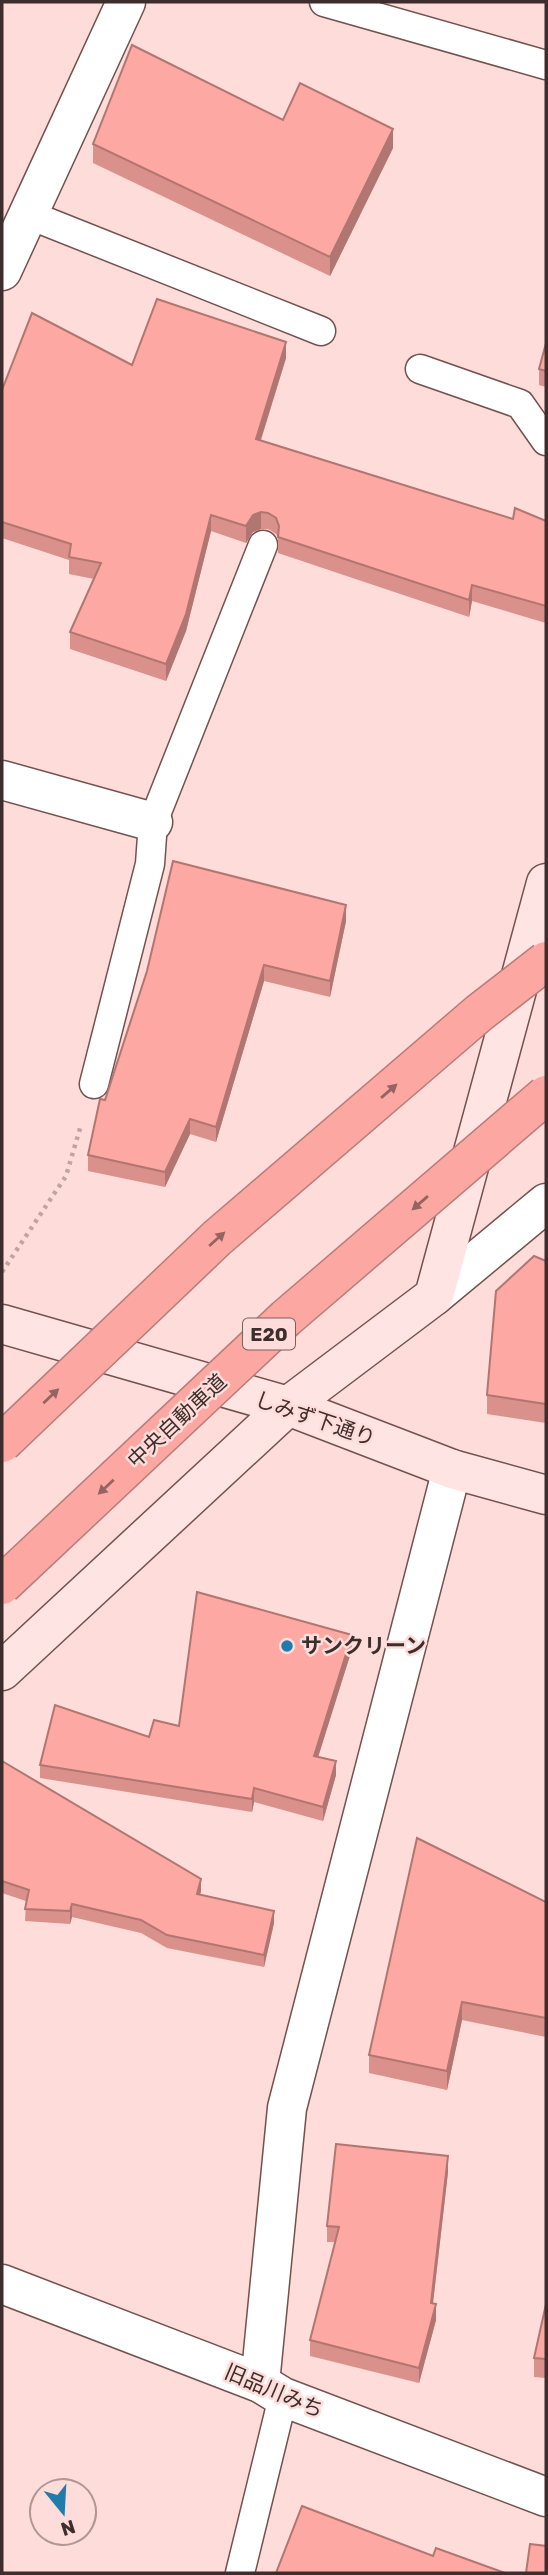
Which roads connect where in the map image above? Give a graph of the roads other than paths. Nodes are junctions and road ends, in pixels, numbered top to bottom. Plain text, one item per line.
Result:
1 (126, 2) edge
2 (324, 2) edge
3 (546, 65) edge
4 (27, 214) junction
5 (2, 271) edge
6 (321, 331) dead end
7 (420, 369) dead end
8 (546, 441) edge
9 (263, 545) dead end
10 (2, 780) edge
11 (153, 822) junction
12 (546, 883) edge
13 (546, 961) edge
14 (94, 1084) road end
15 (546, 1095) edge
16 (546, 1203) edge
17 (433, 1296) junction
18 (2, 1324) edge
19 (288, 1406) junction
20 (2, 1443) edge
21 (452, 1469) junction
22 (546, 1495) edge
23 (2, 1586) edge
24 (2, 1671) edge
25 (2, 2284) edge
26 (272, 2390) junction
27 (546, 2497) edge
28 (240, 2573) edge

1 - 4 street
2 - 3 lane
4 - 5 street
4 - 6 lane
7 - 8 lane
9 - 11 lane
10 - 11 street
11 - 14 lane
12 - 17 street
20 -> 13 highway, bridge
15 -> 23 highway, 中央自動車道 / E20, bridge
16 - 17 street
17 - 19 street
18 - 19 street, しみず下通り
19 - 21 street, しみず下通り
19 - 24 street
21 - 22 street, しみず下通り
21 - 26 street
25 - 26 street, 旧品川みち
26 - 27 street, 旧品川みち
26 - 28 lane

